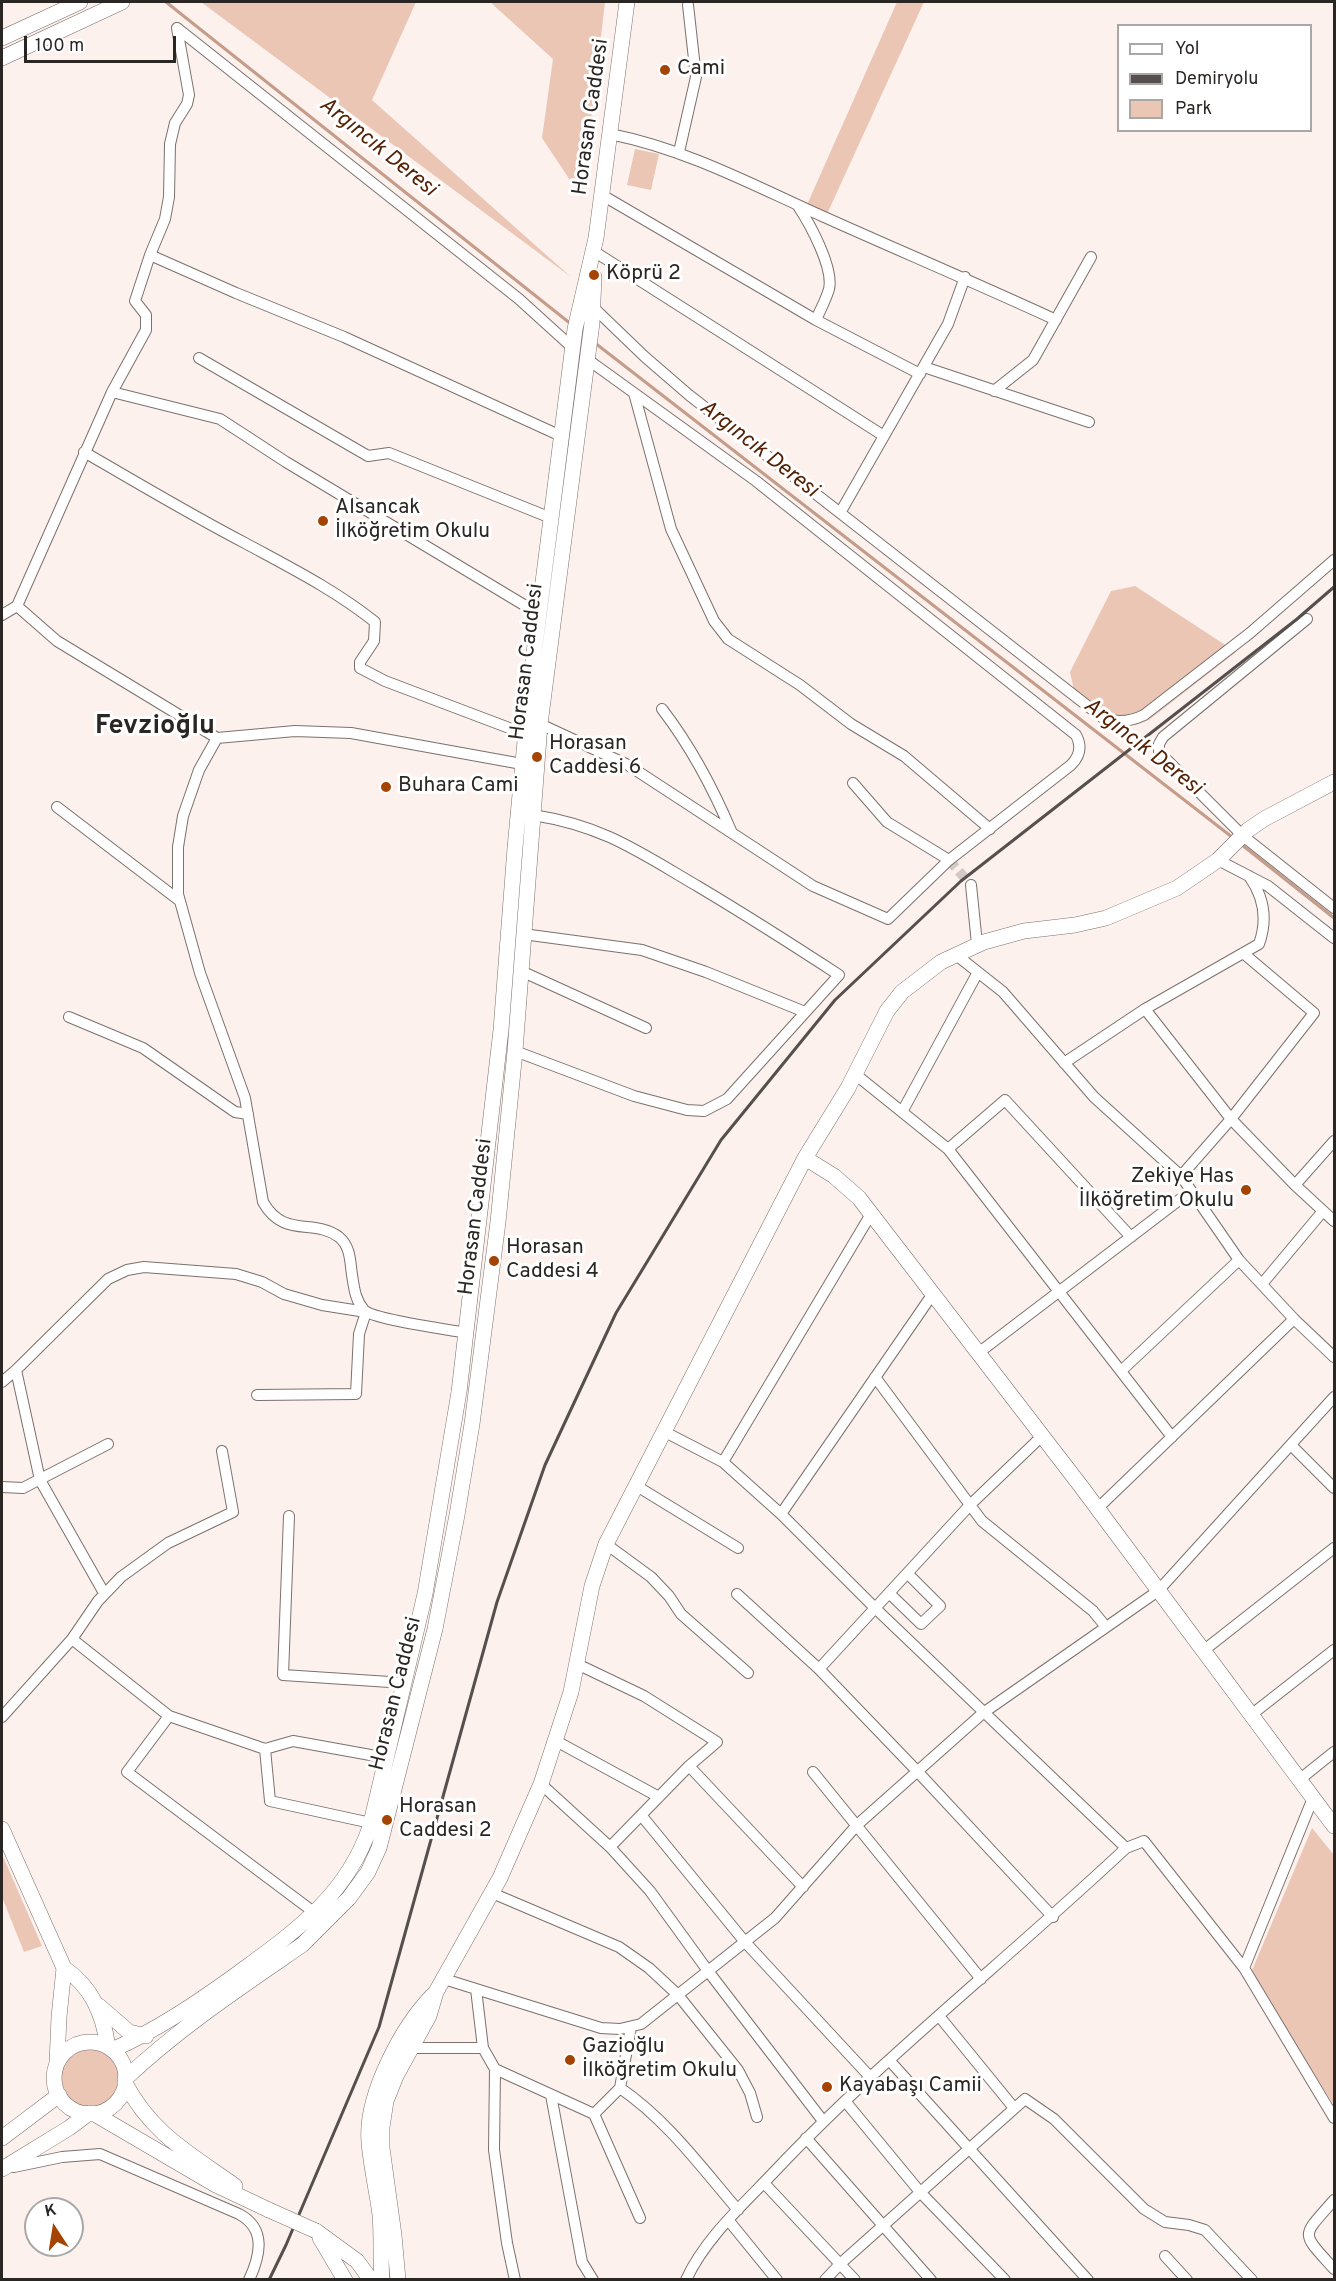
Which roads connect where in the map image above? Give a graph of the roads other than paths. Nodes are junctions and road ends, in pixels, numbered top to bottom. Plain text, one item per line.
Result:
1 (80, 2) edge
2 (122, 2) edge
3 (627, 2) edge
4 (688, 5) dead end
5 (2, 38) edge
6 (2, 57) edge
7 (610, 134) junction
8 (679, 152) junction
9 (602, 195) junction
10 (798, 205) junction
11 (596, 245) junction
12 (150, 255) junction
13 (1091, 257) dead end
14 (966, 277) junction
15 (593, 307) junction
16 (816, 320) junction
17 (1056, 320) junction
18 (573, 348) junction
19 (199, 358) dead end
20 (587, 359) junction
21 (922, 371) junction
22 (994, 391) junction
23 (112, 392) junction
24 (634, 393) junction
25 (1089, 422) dead end
26 (561, 436) junction
27 (884, 436) junction
28 (84, 452) junction
29 (840, 513) junction
30 (551, 518) junction
31 (1335, 560) edge
32 (17, 606) junction
33 (539, 614) junction
34 (2, 615) edge
35 (1307, 619) dead end
36 (662, 709) dead end
37 (540, 724) junction
38 (525, 734) junction
39 (217, 738) junction
40 (522, 764) junction
41 (1335, 782) edge
42 (853, 783) dead end
43 (57, 807) dead end
44 (532, 815) junction
45 (990, 829) junction
46 (732, 834) junction
47 (1241, 838) junction
48 (1222, 857) junction
49 (949, 861) junction
50 (1249, 876) junction
51 (971, 885) tunnel mouth
52 (180, 901) junction
53 (1335, 908) edge
54 (523, 934) junction
55 (1335, 938) edge
56 (977, 944) junction
57 (1243, 953) junction
58 (955, 954) junction
59 (521, 971) junction
60 (978, 972) junction
61 (1145, 1010) junction
62 (805, 1012) junction
63 (69, 1017) dead end
64 (646, 1028) dead end
65 (515, 1051) junction
66 (1064, 1063) junction
67 (855, 1074) junction
68 (902, 1112) junction
69 (248, 1114) junction
70 (1230, 1119) junction
71 (1335, 1141) edge
72 (948, 1149) junction
73 (805, 1158) junction
74 (1181, 1176) junction
75 (1295, 1185) junction
76 (1191, 1191) junction
77 (1323, 1211) junction
78 (871, 1214) junction
79 (1335, 1221) edge
80 (1131, 1237) junction
81 (1239, 1260) junction
82 (1262, 1284) junction
83 (1059, 1291) junction
84 (932, 1295) junction
85 (366, 1312) junction
86 (1294, 1319) junction
87 (466, 1333) junction
88 (977, 1354) junction
89 (1335, 1357) edge
90 (16, 1370) junction
91 (1120, 1371) junction
92 (875, 1377) junction
93 (2, 1382) edge
94 (257, 1395) dead end
95 (1335, 1398) edge
96 (665, 1432) junction
97 (1041, 1437) junction
98 (1172, 1437) junction
99 (108, 1444) dead end
100 (1291, 1445) junction
101 (222, 1451) dead end
102 (723, 1462) junction
103 (40, 1480) junction
104 (635, 1485) junction
105 (2, 1487) edge
106 (1335, 1488) edge
107 (970, 1505) junction
108 (1097, 1509) junction
109 (781, 1514) junction
110 (289, 1516) dead end
111 (606, 1544) junction
112 (738, 1548) dead end
113 (1335, 1548) edge
114 (908, 1574) junction
115 (1158, 1591) junction
116 (104, 1593) junction
117 (889, 1593) junction
118 (737, 1594) dead end
119 (875, 1608) junction
120 (1106, 1627) junction
121 (72, 1640) junction
122 (1335, 1650) edge
123 (1203, 1651) junction
124 (577, 1664) junction
125 (819, 1669) junction
126 (748, 1673) dead end
127 (405, 1683) junction
128 (984, 1712) junction
129 (1251, 1715) junction
130 (169, 1716) junction
131 (2, 1717) edge
132 (556, 1741) junction
133 (265, 1749) junction
134 (1335, 1752) edge
135 (387, 1758) junction
136 (689, 1766) junction
137 (917, 1771) junction
138 (813, 1772) dead end
139 (1299, 1780) junction
140 (541, 1784) junction
141 (659, 1797) junction
142 (1313, 1798) junction
143 (641, 1815) junction
144 (371, 1823) junction
145 (857, 1825) junction
146 (1335, 1826) edge
147 (2, 1829) edge
148 (610, 1846) junction
149 (1126, 1848) junction
150 (803, 1887) junction
151 (492, 1893) junction
152 (315, 1913) junction
153 (1053, 1917) junction
154 (745, 1942) junction
155 (64, 1968) junction
156 (1244, 1968) junction
157 (708, 1971) junction
158 (981, 1979) junction
159 (440, 1986) junction
160 (476, 1989) junction
161 (678, 1995) junction
162 (96, 2003) junction
163 (939, 2016) junction
164 (631, 2027) junction
165 (146, 2036) junction
166 (411, 2048) junction
167 (483, 2048) junction
168 (110, 2049) junction
169 (889, 2060) junction
170 (57, 2063) junction
171 (495, 2069) junction
172 (871, 2078) junction
173 (125, 2081) junction
174 (620, 2088) junction
175 (59, 2095) junction
176 (551, 2095) junction
177 (844, 2101) junction
178 (1014, 2108) junction
179 (91, 2113) junction
180 (594, 2114) junction
181 (757, 2117) dead end
182 (1335, 2118) edge
183 (823, 2121) junction
184 (2, 2138) edge
185 (806, 2138) junction
186 (968, 2149) junction
187 (2, 2170) edge
188 (764, 2183) junction
189 (920, 2192) junction
190 (1335, 2200) edge
191 (269, 2210) junction
192 (738, 2210) junction
193 (640, 2218) dead end
194 (729, 2221) junction
195 (883, 2225) junction
196 (316, 2231) junction
197 (381, 2244) junction
198 (348, 2254) junction
199 (1164, 2256) dead end
200 (840, 2264) junction
201 (1335, 2269) edge
202 (249, 2280) edge
203 (345, 2280) edge
204 (371, 2280) edge
205 (382, 2280) edge
206 (398, 2280) edge
207 (515, 2280) edge
208 (593, 2280) edge
209 (686, 2280) edge
210 (777, 2280) edge
211 (825, 2280) edge
212 (855, 2280) edge
213 (931, 2280) edge
214 (1005, 2280) edge
215 (1088, 2280) edge
216 (1187, 2280) edge
217 (1252, 2280) edge

1 - 5 street
2 - 6 street
3 - 7 street, Horasan Caddesi
4 - 8 street
7 - 8 street
7 - 9 street, Horasan Caddesi
8 - 10 street
9 - 11 street, Horasan Caddesi
9 - 16 street
10 - 14 street
10 - 16 street
11 - 15 street, Horasan Caddesi
11 - 18 street, Horasan Caddesi
11 - 27 street
12 - 18 street
12 - 23 street
12 - 26 street
13 - 17 street
14 - 17 street
14 - 21 street
15 - 20 street, Horasan Caddesi
15 - 29 street
16 - 21 street
17 - 22 street
18 - 26 street, Horasan Caddesi
19 - 30 street
20 - 24 street
20 - 37 street, Horasan Caddesi
21 - 22 street
21 - 27 street
22 - 25 street
23 - 28 street
23 - 33 street
24 - 45 street
24 - 45 street
26 - 30 street, Horasan Caddesi
27 - 29 street
28 - 32 street
28 - 38 street
29 - 31 street
30 - 33 street, Horasan Caddesi
32 - 34 street
32 - 39 street
33 - 38 street, Horasan Caddesi
35 - 47 street
36 - 46 street
37 - 44 street, Horasan Caddesi
37 - 46 street
38 - 40 street, Horasan Caddesi
39 - 40 street
39 - 52 street
40 - 87 street, Horasan Caddesi
41 - 47 street
42 - 49 street
43 - 52 street
44 - 54 street, Horasan Caddesi
44 - 62 street
45 - 49 street
46 - 49 street
47 - 48 street
47 - 53 street
48 - 50 street
48 - 56 street
50 - 55 street
50 - 57 street
51 - 56 street
52 - 69 street
54 - 59 street, Horasan Caddesi
54 - 62 street
56 - 58 street
57 - 61 street
57 - 70 street
58 - 60 street
58 - 67 street
59 - 64 street
59 - 65 street, Horasan Caddesi
60 - 66 street
60 - 68 street
61 - 66 street
61 - 70 street
62 - 65 street
63 - 69 street
65 - 173 street, Horasan Caddesi
66 - 74 street
67 - 68 street
67 - 73 street
68 - 72 street
69 - 85 street
70 - 74 street
70 - 75 street
71 - 75 street
72 - 80 street
72 - 83 street
73 - 78 street
73 - 96 street
74 - 76 street
75 - 77 street
76 - 80 street
76 - 81 street
77 - 79 street
77 - 82 street
78 - 84 street
78 - 102 street
80 - 83 street
81 - 82 street
81 - 91 street
82 - 86 street
83 - 88 street
83 - 91 street
84 - 88 street
84 - 92 street
85 - 87 street
85 - 90 street
85 - 94 street
86 - 89 street
86 - 98 street
87 - 127 street, Horasan Caddesi
88 - 97 street
90 - 93 street
90 - 103 street
91 - 98 street
92 - 107 street
92 - 109 street
95 - 100 street
96 - 102 street
96 - 104 street
97 - 107 street
97 - 108 street
98 - 108 street
99 - 103 street
100 - 106 street
100 - 115 street
101 - 116 street
102 - 109 street
103 - 105 street
103 - 116 street
104 - 111 street
104 - 112 street
107 - 114 street
107 - 120 street
108 - 115 street
109 - 119 street
110 - 127 street
111 - 124 street
111 - 126 street
113 - 123 street
114 - 117 street
114 - 117 street
115 - 120 street
115 - 123 street
116 - 121 street
117 - 119 street
118 - 125 street
119 - 125 street
119 - 128 street
120 - 128 street
121 - 130 street
121 - 131 street
122 - 129 street
123 - 129 street
124 - 132 street
124 - 136 street
125 - 137 street
127 - 135 street, Horasan Caddesi
128 - 137 street
128 - 149 street
129 - 139 street
130 - 133 street
130 - 152 street
132 - 140 street
132 - 141 street
133 - 135 street
133 - 144 street
134 - 139 street
135 - 144 street, Horasan Caddesi
136 - 141 street
136 - 150 street
137 - 145 street
137 - 153 street
138 - 145 street
139 - 142 street
140 - 148 street
140 - 151 street
141 - 143 street
142 - 146 street
142 - 156 street
143 - 148 street
143 - 154 street
144 - 152 street, Horasan Caddesi
145 - 150 street
145 - 158 street
147 - 155 street
148 - 157 street
149 - 153 street
149 - 156 street
150 - 154 street
151 - 159 street
151 - 161 street
152 - 165 street, Horasan Caddesi
153 - 158 street
154 - 157 street
154 - 172 street
155 - 162 street
155 - 170 street
156 - 182 street
157 - 161 street
157 - 183 street
158 - 163 street
159 - 160 street
159 - 166 street
159 - 197 street
160 - 164 street
160 - 167 street
161 - 164 street
161 - 181 street
162 - 165 street
162 - 168 street
163 - 169 street
163 - 178 street
164 - 174 street
165 - 168 street, Horasan Caddesi
166 - 167 street
166 - 206 street
167 - 171 street
168 - 170 street
168 - 173 street
169 - 172 street
169 - 186 street
170 - 175 street
171 - 176 street
171 - 207 street
172 - 177 street
173 - 179 street
173 - 191 street
174 - 180 street
174 - 192 street
175 - 179 street
175 - 184 street
176 - 180 street
176 - 208 street
177 - 183 street
177 - 189 street
178 - 186 street
178 - 217 street
179 - 187 street
179 - 191 street
180 - 193 street
183 - 185 street
185 - 188 street
185 - 195 street
186 - 189 street
186 - 215 street
187 - 202 street
188 - 192 street
188 - 200 street
189 - 195 street
189 - 214 street
190 - 201 street
191 - 196 street, bridge
192 - 194 street
194 - 209 street
194 - 210 street
195 - 200 street
195 - 213 street
196 - 198 street
196 - 203 street
197 - 198 street
197 - 205 street
198 - 204 street
199 - 216 street
200 - 211 street
200 - 212 street

